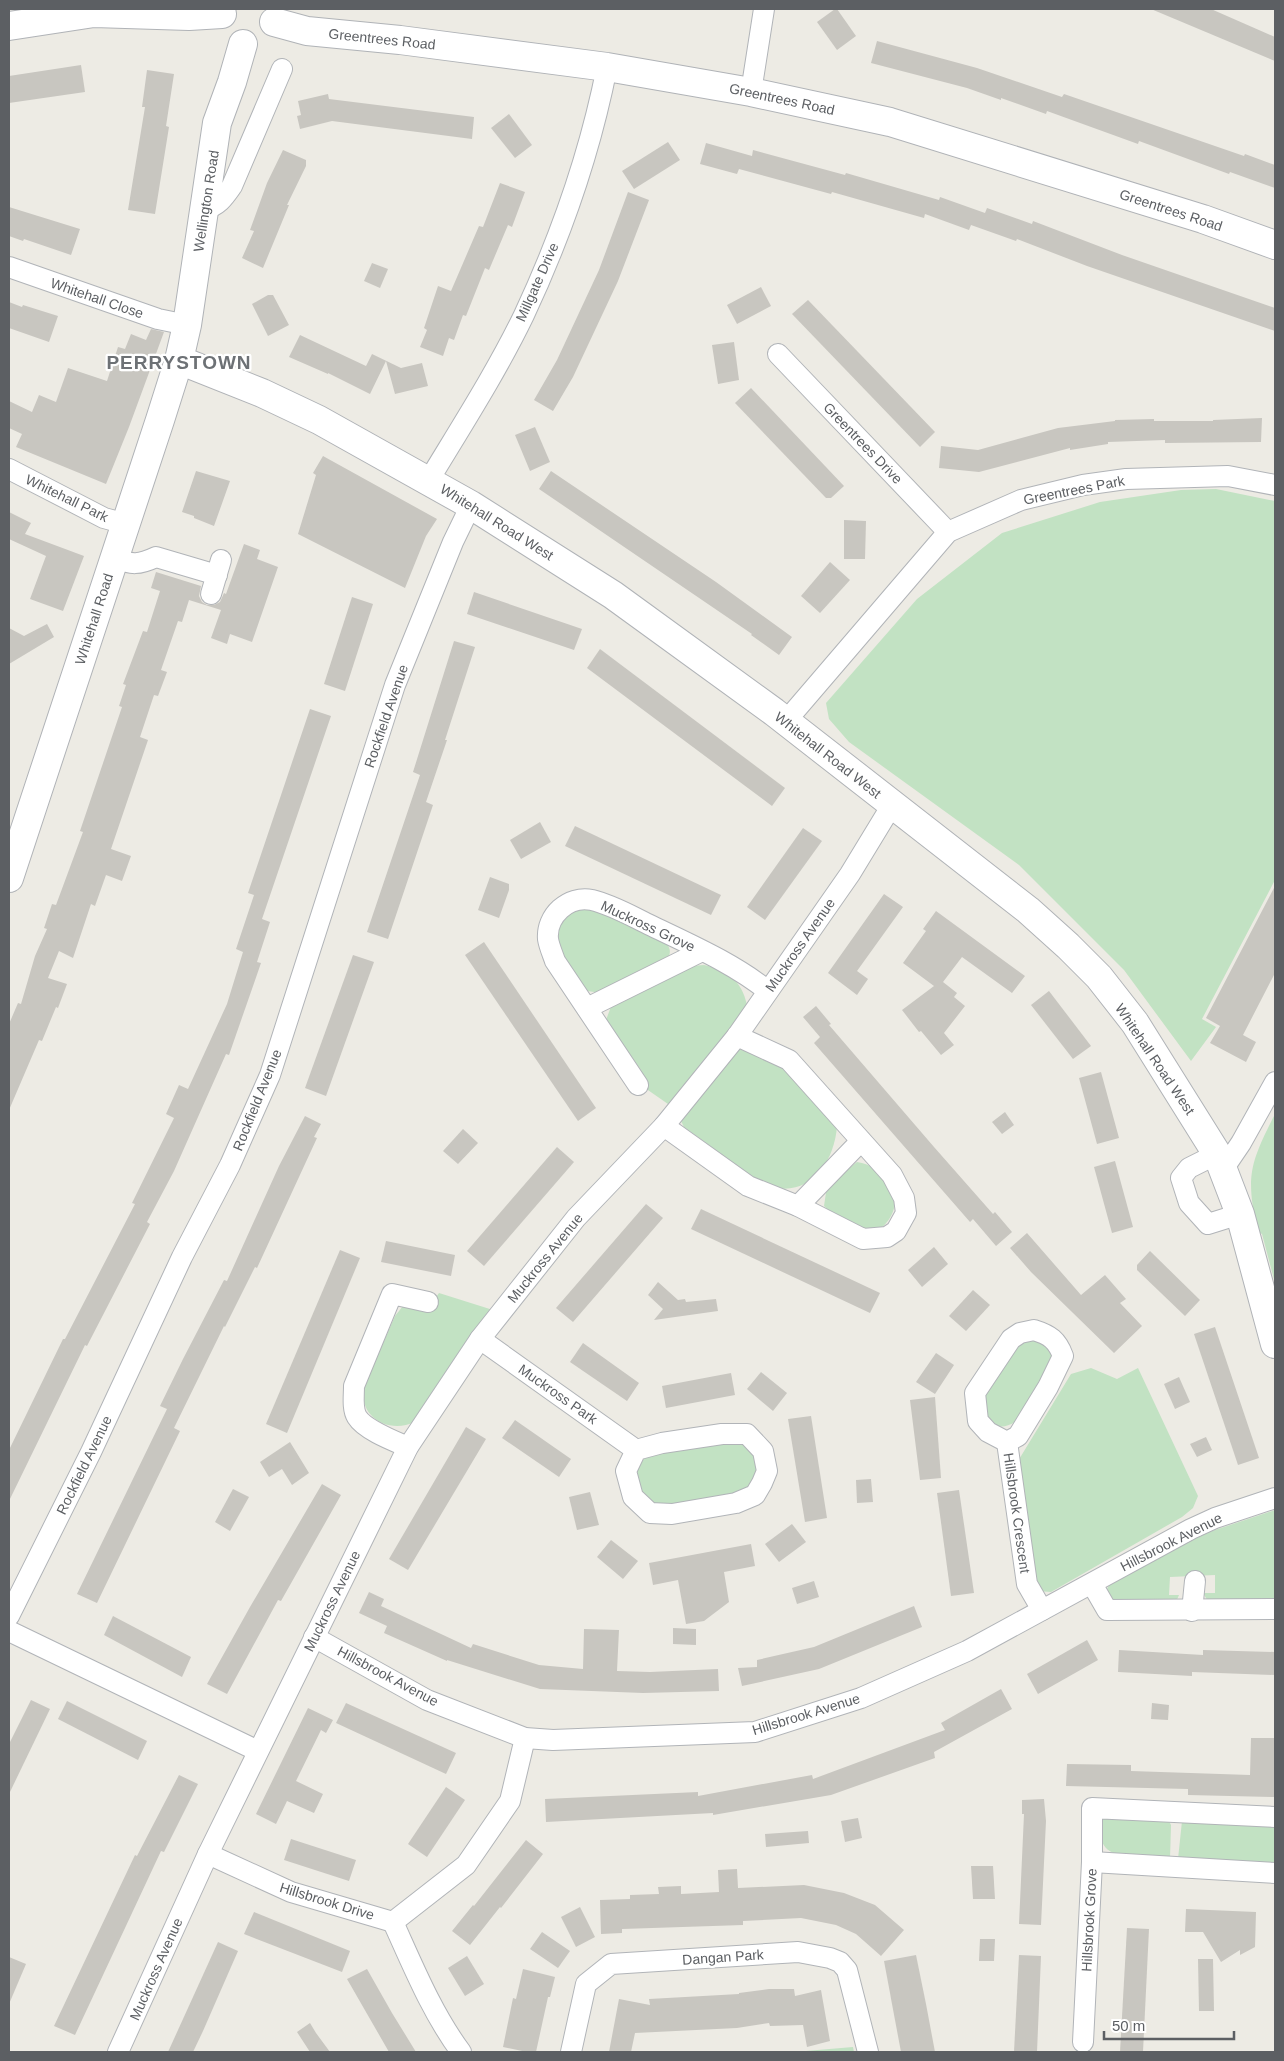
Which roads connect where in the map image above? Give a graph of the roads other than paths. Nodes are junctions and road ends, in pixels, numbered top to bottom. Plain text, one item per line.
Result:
1 (764, 9) edge
2 (222, 12) edge
3 (273, 16) edge
4 (9, 26) edge
5 (243, 44) junction
6 (607, 67) junction
7 (282, 69) dead end
8 (751, 92) junction
9 (204, 209) junction
10 (1275, 245) edge
11 (9, 267) edge
12 (186, 325) junction
13 (778, 354) dead end
14 (178, 360) junction
15 (9, 469) edge
16 (429, 480) junction
17 (1275, 486) edge
18 (470, 505) junction
19 (126, 524) junction
20 (948, 532) junction
21 (114, 558) junction
22 (211, 594) dead end
23 (786, 721) junction
24 (892, 805) junction
25 (9, 878) edge
26 (702, 951) junction
27 (768, 991) junction
28 (587, 1008) junction
29 (737, 1036) junction
30 (1275, 1082) edge
31 (638, 1085) dead end
32 (664, 1126) junction
33 (861, 1141) junction
34 (1221, 1161) junction
35 (798, 1206) junction
36 (1240, 1214) junction
37 (428, 1302) dead end
38 (480, 1339) junction
39 (1275, 1344) edge
40 (1006, 1442) junction
41 (408, 1447) junction
42 (636, 1450) junction
43 (1275, 1498) edge
44 (1195, 1581) dead end
45 (1092, 1584) junction
46 (1275, 1609) edge
47 (1042, 1610) junction
48 (1192, 1611) junction
49 (9, 1616) edge
50 (9, 1631) edge
51 (314, 1637) junction
52 (525, 1738) junction
53 (258, 1751) junction
54 (1275, 1817) edge
55 (208, 1854) junction
56 (1092, 1862) junction
57 (1275, 1873) edge
58 (393, 1922) junction
59 (1083, 2042) dead end
60 (118, 2052) edge
61 (461, 2052) edge
62 (571, 2052) edge
63 (868, 2052) edge

1 - 8 street
2 - 4 street
2 - 5 street
3 - 5 street
3 - 6 street, Greentrees Road
5 - 9 street, Wellington Road
6 - 8 street, Greentrees Road
6 - 16 street, Millgate Drive
7 - 9 street
8 - 10 street, Greentrees Road
9 - 12 street, Wellington Road
11 - 12 street, Whitehall Close
12 - 14 street, Wellington Road
13 - 20 street, Greentrees Drive
14 - 16 street, Whitehall Road West
14 - 19 street, Whitehall Road
15 - 19 street, Whitehall Park
16 - 18 street, Whitehall Road West
17 - 20 street, Greentrees Park
18 - 23 street, Whitehall Road West
18 - 49 street, Rockfield Avenue
19 - 21 street, Whitehall Road
20 - 23 street, Greentrees Park
21 - 22 street
21 - 25 street, Whitehall Road
23 - 24 street, Whitehall Road West
24 - 27 street, Muckross Avenue
24 - 34 street, Whitehall Road West
26 - 27 street, Muckross Grove
26 - 28 street, Muckross Grove
26 - 28 street, Muckross Grove
27 - 29 street, Muckross Avenue
28 - 31 street, Muckross Grove
29 - 32 street, Muckross Avenue
29 - 33 street
30 - 34 street
32 - 35 street
32 - 38 street, Muckross Avenue
33 - 35 street
33 - 35 street
34 - 36 street, Whitehall Road West
34 - 36 street
36 - 39 street, Whitehall Road West
37 - 41 street
38 - 41 street, Muckross Avenue
38 - 42 street, Muckross Park
40 - 40 street, Hillsbrook Crescent
40 - 47 street, Hillsbrook Crescent
41 - 51 street, Muckross Avenue
42 - 42 street
43 - 45 street, Hillsbrook Avenue
44 - 48 street
45 - 47 street, Hillsbrook Avenue
45 - 48 street
46 - 48 street
47 - 52 street, Hillsbrook Avenue
50 - 53 street
51 - 52 street, Hillsbrook Avenue
51 - 53 street, Muckross Avenue
52 - 58 street, Hillsbrook Drive
53 - 55 street, Muckross Avenue
54 - 56 street
55 - 58 street, Hillsbrook Drive
55 - 60 street, Muckross Avenue
56 - 57 street, Hillsbrook Grove
56 - 59 street, Hillsbrook Grove
58 - 61 street, Hillsbrook Drive
62 - 63 street, Dangan Park

